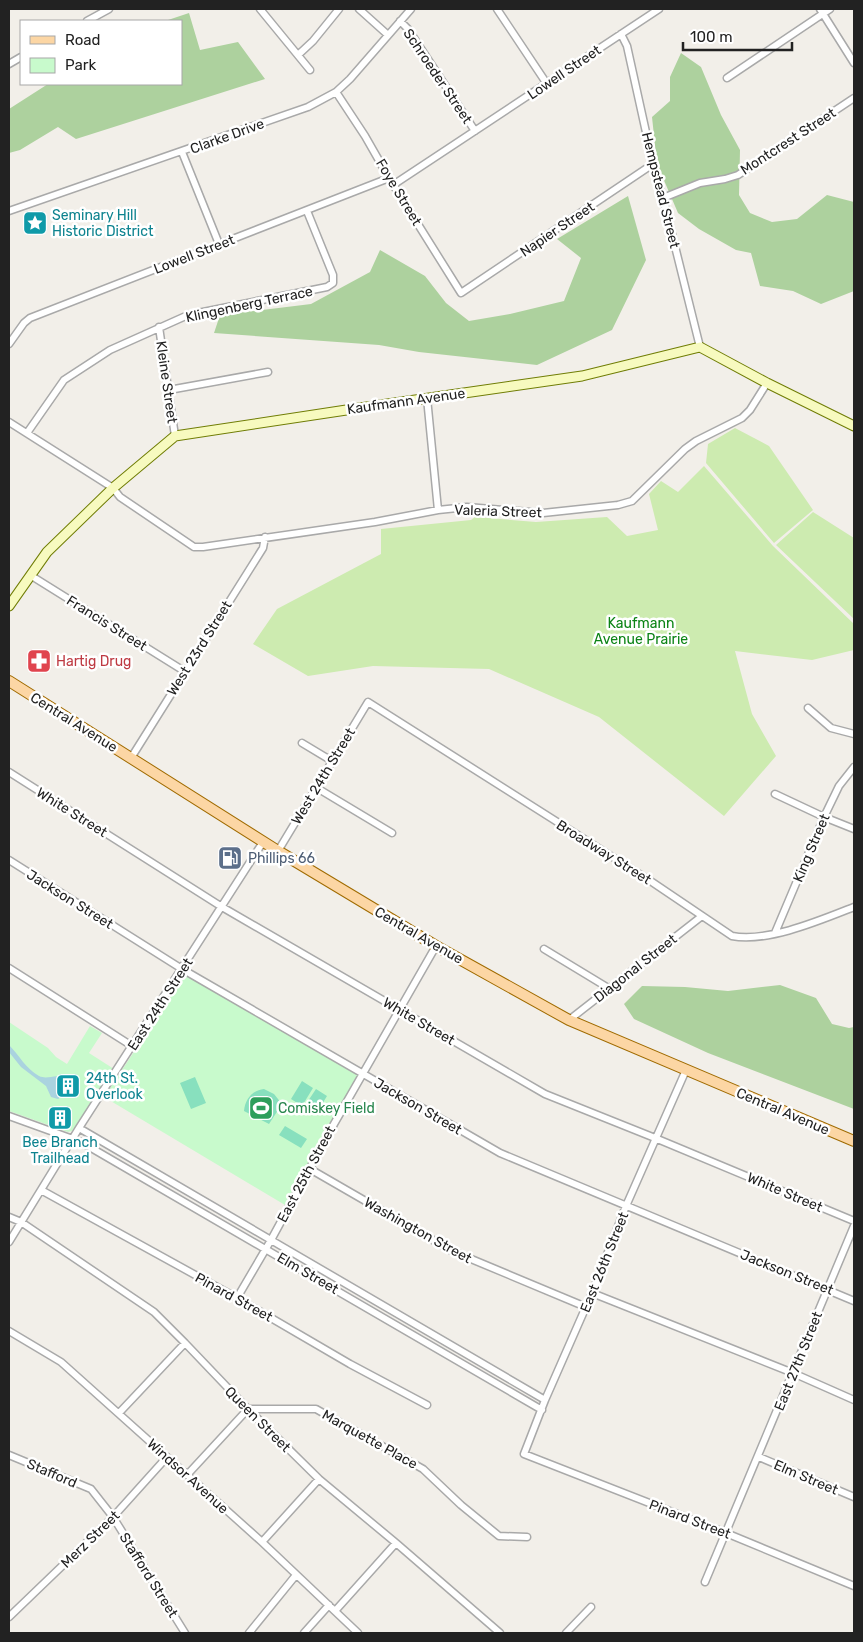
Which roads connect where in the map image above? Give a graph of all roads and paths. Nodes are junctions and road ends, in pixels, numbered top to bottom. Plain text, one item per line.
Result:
1 (110, 9) edge
2 (260, 9) edge
3 (339, 9) edge
4 (358, 9) edge
5 (411, 9) edge
6 (497, 9) edge
7 (659, 9) edge
8 (830, 9) edge
9 (822, 11) edge
10 (89, 20) edge
11 (400, 21) junction
12 (621, 34) junction
13 (388, 35) junction
14 (298, 54) junction
15 (20, 58) edge
16 (854, 63) edge
17 (9, 64) edge
18 (310, 70) dead end
19 (727, 78) dead end
20 (547, 84) junction
21 (336, 92) junction
22 (854, 98) edge
23 (475, 131) junction
24 (182, 152) junction
25 (652, 164) junction
26 (389, 178) junction
27 (394, 185) junction
28 (663, 198) junction
29 (9, 211) edge
30 (307, 211) junction
31 (219, 244) junction
32 (461, 293) joint
33 (159, 327) junction
34 (9, 344) edge
35 (700, 347) junction
36 (268, 372) dead end
37 (767, 383) junction
38 (169, 390) junction
39 (427, 398) junction
40 (9, 422) edge
41 (854, 426) edge
42 (27, 433) junction
43 (175, 436) junction
44 (113, 488) junction
45 (438, 510) junction
46 (265, 537) junction
47 (30, 574) junction
48 (12, 593) edge
49 (9, 606) edge
50 (184, 672) junction
51 (9, 681) edge
52 (368, 702) joint
53 (808, 708) dead end
54 (854, 734) edge
55 (302, 743) dead end
56 (131, 758) junction
57 (332, 761) junction
58 (854, 767) edge
59 (9, 772) edge
60 (316, 788) junction
61 (775, 794) dead end
62 (824, 817) junction
63 (854, 829) edge
64 (392, 833) dead end
65 (263, 842) junction
66 (278, 851) junction
67 (9, 860) edge
68 (222, 907) junction
69 (854, 907) edge
70 (702, 916) junction
71 (775, 933) junction
72 (436, 946) junction
73 (544, 949) dead end
74 (9, 968) edge
75 (182, 970) junction
76 (610, 990) junction
77 (400, 1010) junction
78 (569, 1020) junction
79 (132, 1046) junction
80 (686, 1070) junction
81 (362, 1074) junction
82 (9, 1116) edge
83 (79, 1128) junction
84 (655, 1138) junction
85 (73, 1139) junction
86 (854, 1141) edge
87 (310, 1169) junction
88 (41, 1190) junction
89 (626, 1206) junction
90 (9, 1217) edge
91 (854, 1221) edge
92 (21, 1222) junction
93 (854, 1226) edge
94 (271, 1240) junction
95 (9, 1242) edge
96 (266, 1249) junction
97 (828, 1289) junction
98 (592, 1293) junction
99 (237, 1298) junction
100 (854, 1300) edge
101 (586, 1307) junction
102 (9, 1331) edge
103 (185, 1343) junction
104 (793, 1373) junction
105 (545, 1400) junction
106 (854, 1400) edge
107 (427, 1404) dead end
108 (248, 1409) junction
109 (542, 1410) junction
110 (119, 1412) junction
111 (524, 1454) joint
112 (9, 1455) edge
113 (167, 1457) junction
114 (758, 1457) junction
115 (187, 1475) junction
116 (319, 1480) junction
117 (854, 1497) edge
118 (113, 1517) junction
119 (726, 1533) junction
120 (527, 1538) dead end
121 (262, 1542) junction
122 (396, 1543) junction
123 (296, 1575) junction
124 (706, 1582) dead end
125 (854, 1586) edge
126 (329, 1606) junction
127 (591, 1607) dead end
128 (335, 1611) junction
129 (9, 1617) edge
130 (185, 1633) edge
131 (249, 1633) edge
132 (304, 1633) edge
133 (358, 1633) edge
134 (500, 1633) edge
135 (568, 1633) edge

1 - 10 street
2 - 14 street
3 - 14 street
4 - 13 street
5 - 11 street, Clarke Drive
6 - 20 street
7 - 12 street, Lowell Street
8 - 9 street
9 - 16 street
9 - 19 street
11 - 13 street, Clarke Drive
11 - 23 street, Schroeder Street
12 - 20 street, Lowell Street
12 - 25 street, Hempstead Street
13 - 21 street, Clarke Drive
14 - 18 street
15 - 17 street
20 - 23 street, Lowell Street
21 - 24 street, Clarke Drive
21 - 26 street, Foye Street
22 - 28 street, Montcrest Street
23 - 27 street, Lowell Street
24 - 29 street, Clarke Drive
24 - 31 street
25 - 28 street, Hempstead Street
25 - 32 street, Napier Street
26 - 27 street, Foye Street
26 - 30 street, Lowell Street
27 - 32 street, Foye Street
28 - 35 street, Hempstead Street
30 - 31 street, Lowell Street
30 - 33 street, Klingenberg Terrace
31 - 34 street, Lowell Street
33 - 38 street, Kleine Street
33 - 42 street, Klingenberg Terrace
35 - 37 main road
35 - 39 main road, Kaufmann Avenue
36 - 38 street
37 - 41 main road
37 - 45 street, Valeria Street
38 - 43 street, Kleine Street
39 - 43 main road, Kaufmann Avenue
39 - 45 street
40 - 42 street, Valeria Street
42 - 44 street, Valeria Street
43 - 44 main road
44 - 46 street, Valeria Street
44 - 47 main road
45 - 46 street, Valeria Street
46 - 50 street, West 23rd Street
47 - 48 main road
47 - 50 street, Francis Street
48 - 49 main road
50 - 56 street, West 23rd Street
51 - 56 main road, Central Avenue
52 - 57 street, West 24th Street
52 - 70 street, Broadway Street
53 - 54 street
55 - 57 street
56 - 65 main road, Central Avenue
57 - 60 street, West 24th Street
58 - 62 street, King Street
59 - 68 street, White Street
60 - 64 street
60 - 66 street, West 24th Street
61 - 62 street
62 - 63 street
62 - 71 street, King Street
65 - 66 main road, Central Avenue
65 - 68 street, East 24th Street
66 - 72 main road, Central Avenue
67 - 75 street, Jackson Street
68 - 75 street, East 24th Street
68 - 77 street, White Street
69 - 71 street, Broadway Street
70 - 71 street, Broadway Street
70 - 76 street, Diagonal Street
72 - 77 street, East 25th Street
72 - 78 main road, Central Avenue
73 - 76 street
74 - 79 street
75 - 79 street, East 24th Street
75 - 81 street, Jackson Street
76 - 78 street, Diagonal Street
77 - 81 street, East 25th Street
77 - 84 street, White Street
78 - 80 main road, Central Avenue
79 - 83 street, East 24th Street
80 - 84 street, East 26th Street
80 - 86 main road, Central Avenue
81 - 87 street, East 25th Street
81 - 89 street, Jackson Street
82 - 85 street, Elm Street
83 - 85 street, East 24th Street
83 - 94 street, Elm Street
84 - 89 street, East 26th Street
84 - 91 street, White Street
85 - 88 street, East 24th Street
85 - 96 street, Elm Street
87 - 94 street, East 25th Street
87 - 101 street, Washington Street
88 - 92 street, East 24th Street
88 - 99 street, Pinard Street
89 - 97 street, Jackson Street
89 - 98 street, East 26th Street
90 - 92 street, Queen Street
92 - 95 street, East 24th Street
92 - 103 street, Queen Street
93 - 97 street, East 27th Street
94 - 96 street, East 25th Street
94 - 105 street, Elm Street
96 - 99 street, East 25th Street
96 - 109 street, Elm Street
97 - 100 street, Jackson Street
97 - 104 street, East 27th Street
98 - 101 street, East 26th Street
98 - 104 street
99 - 107 street, Pinard Street
101 - 105 street, East 26th Street
102 - 110 street, Windsor Avenue
103 - 108 street, Queen Street
103 - 110 street
104 - 106 street
104 - 114 street, East 27th Street
105 - 109 street, East 26th Street
108 - 115 street
108 - 116 street, Queen Street
108 - 120 street, Marquette Place
109 - 111 street, East 26th Street
110 - 113 street, Windsor Avenue
111 - 119 street, Pinard Street
112 - 118 street, Stafford
113 - 115 street, Windsor Avenue
113 - 118 street, Merz Street
114 - 117 street, Elm Street
114 - 119 street, East 27th Street
115 - 121 street, Windsor Avenue
116 - 121 street
116 - 122 street, Queen Street
118 - 129 street, Merz Street
118 - 130 street, Stafford Street
119 - 124 street, East 27th Street
119 - 125 street, Pinard Street
121 - 123 street, Windsor Avenue
122 - 128 street
122 - 134 street, Queen Street
123 - 126 street, Windsor Avenue
123 - 131 street
126 - 128 street, Windsor Avenue
126 - 132 street
127 - 135 street
128 - 133 street, Windsor Avenue

